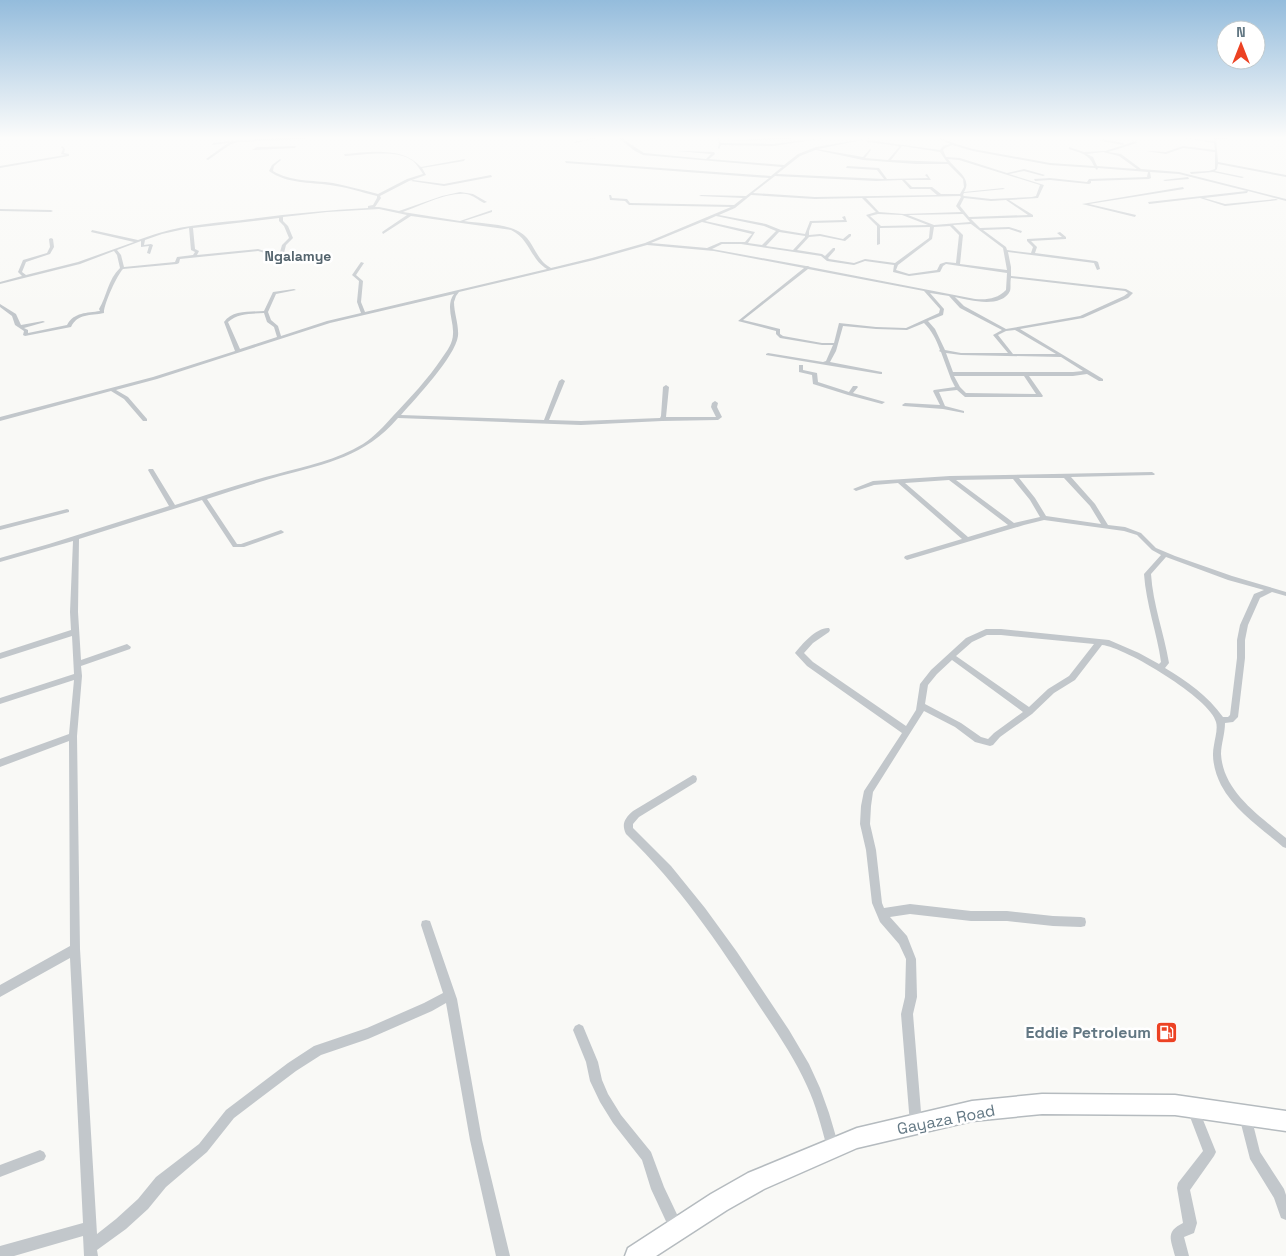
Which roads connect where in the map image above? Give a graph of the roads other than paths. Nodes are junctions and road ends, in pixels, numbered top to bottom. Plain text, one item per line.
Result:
1 (962, 195) edge
2 (379, 196) edge
3 (454, 196) edge
4 (473, 196) edge
5 (610, 196) dead end
6 (701, 196) dead end
7 (749, 196) junction
8 (917, 196) edge
9 (967, 196) edge
10 (1038, 196) edge
11 (1134, 196) edge
12 (1174, 196) edge
13 (1214, 196) edge
14 (1268, 196) edge
15 (864, 197) junction
16 (1199, 197) junction
17 (1183, 199) junction
18 (1006, 200) junction
19 (1284, 200) edge
20 (485, 202) dead end
21 (1149, 203) dead end
22 (374, 206) junction
23 (734, 206) junction
24 (368, 208) junction
25 (379, 208) junction
26 (0, 210) edge
27 (51, 211) dead end
28 (491, 211) dead end
29 (398, 213) junction
30 (877, 213) junction
31 (963, 213) junction
32 (716, 214) junction
33 (902, 214) junction
34 (410, 215) junction
35 (281, 216) junction
36 (1135, 216) dead end
37 (844, 217) dead end
38 (968, 218) junction
39 (702, 220) junction
40 (460, 222) junction
41 (972, 223) junction
42 (951, 224) junction
43 (878, 226) junction
44 (932, 226) junction
45 (190, 227) junction
46 (980, 229) junction
47 (92, 231) dead end
48 (780, 231) junction
49 (1021, 232) dead end
50 (1059, 233) dead end
51 (383, 234) dead end
52 (850, 234) dead end
53 (807, 235) junction
54 (144, 238) junction
55 (51, 239) dead end
56 (137, 241) junction
57 (746, 243) junction
58 (646, 244) junction
59 (878, 244) dead end
60 (762, 246) junction
61 (770, 247) junction
62 (708, 249) junction
63 (834, 249) dead end
64 (115, 250) junction
65 (794, 251) junction
66 (1006, 251) junction
67 (149, 253) dead end
68 (1033, 253) junction
69 (195, 256) junction
70 (826, 257) junction
71 (758, 258) junction
72 (362, 263) dead end
73 (896, 264) junction
74 (958, 264) junction
75 (808, 267) junction
76 (122, 268) junction
77 (550, 269) junction
78 (1098, 269) dead end
79 (1009, 274) junction
80 (888, 276) junction
81 (25, 277) junction
82 (0, 283) edge
83 (294, 290) dead end
84 (925, 290) junction
85 (457, 292) junction
86 (950, 295) junction
87 (0, 305) edge
88 (266, 312) junction
89 (364, 314) junction
90 (43, 322) dead end
91 (926, 322) junction
92 (20, 327) junction
93 (1015, 329) junction
94 (1005, 330) junction
95 (279, 338) junction
96 (836, 344) junction
97 (941, 350) junction
98 (238, 351) junction
99 (768, 354) dead end
100 (1010, 354) junction
101 (1062, 356) junction
102 (826, 363) junction
103 (801, 366) dead end
104 (1088, 372) junction
105 (880, 373) dead end
106 (952, 374) junction
107 (1025, 374) junction
108 (1101, 380) dead end
109 (562, 381) dead end
110 (666, 387) dead end
111 (855, 387) dead end
112 (959, 388) junction
113 (113, 390) junction
114 (867, 391) dead end
115 (850, 394) junction
116 (864, 398) junction
117 (882, 402) dead end
118 (715, 403) dead end
119 (906, 405) dead end
120 (942, 407) junction
121 (962, 412) dead end
122 (396, 416) junction
123 (0, 419) edge
124 (662, 419) junction
125 (145, 420) dead end
126 (546, 422) junction
127 (151, 470) dead end
128 (1152, 474) dead end
129 (1066, 476) junction
130 (1015, 477) junction
131 (950, 478) junction
132 (899, 481) junction
133 (856, 489) dead end
134 (203, 498) junction
135 (173, 507) junction
136 (67, 511) dead end
137 (1044, 518) junction
138 (1013, 526) junction
139 (1106, 526) junction
140 (0, 528) edge
141 (281, 532) dead end
142 (76, 539) junction
143 (968, 540) junction
144 (1165, 554) junction
145 (907, 558) dead end
146 (0, 560) edge
147 (1272, 590) junction
148 (1286, 594) edge
149 (826, 630) dead end
150 (75, 632) junction
151 (1099, 643) junction
152 (126, 647) dead end
153 (0, 656) edge
154 (952, 656) junction
155 (77, 664) junction
156 (1160, 669) junction
157 (78, 676) junction
158 (0, 701) edge
159 (921, 706) junction
160 (1029, 712) junction
161 (1220, 720) junction
162 (907, 732) junction
163 (73, 736) junction
164 (0, 763) edge
165 (693, 779) dead end
166 (1286, 844) edge
167 (881, 913) junction
168 (1081, 922) dead end
169 (426, 925) dead end
170 (75, 949) junction
171 (0, 991) edge
172 (450, 998) junction
173 (579, 1030) dead end
174 (1192, 1108) junction
175 (1245, 1114) junction
176 (1286, 1121) edge
177 (916, 1124) junction
178 (834, 1147) junction
179 (40, 1156) dead end
180 (0, 1171) edge
181 (1286, 1213) edge
182 (89, 1228) junction
183 (676, 1228) junction
184 (90, 1252) edge
185 (0, 1253) edge
186 (503, 1256) edge
187 (636, 1256) edge
188 (1182, 1256) edge

1 - 31 street
2 - 22 street
3 - 29 street
4 - 20 street
5 - 23 street
6 - 7 street
7 - 15 street
7 - 23 street
8 - 15 street
9 - 18 street
10 - 18 street
11 - 36 street
12 - 17 street
13 - 16 street
14 - 19 street
15 - 30 street
16 - 17 street
16 - 19 street
17 - 21 street
18 - 38 street
22 - 24 street
22 - 25 street
23 - 32 street
24 - 25 street
24 - 35 street
25 - 29 street
26 - 27 street
28 - 40 street
29 - 34 street
30 - 33 street
30 - 43 street
31 - 33 street
31 - 38 street
32 - 39 street
32 - 48 street
33 - 44 street
34 - 40 street
34 - 51 street
35 - 45 street
35 - 69 street
37 - 53 street
38 - 41 street
39 - 57 street
39 - 58 street
40 - 77 street
41 - 42 street
41 - 46 street
42 - 44 street
42 - 74 street
43 - 44 street
43 - 59 street
44 - 73 street
45 - 54 street
45 - 69 street
46 - 49 street
46 - 66 street
47 - 56 street
48 - 53 street
48 - 60 street
50 - 68 street
52 - 53 street
53 - 65 street
54 - 56 street
54 - 67 street
55 - 81 street
56 - 64 street
57 - 60 street
57 - 62 street
58 - 62 street
58 - 77 street
60 - 61 street
61 - 65 street
61 - 71 street
62 - 71 street
63 - 70 street
64 - 76 street
64 - 81 street
65 - 70 street
66 - 68 street
66 - 79 street
68 - 78 street
69 - 76 street
70 - 73 street
71 - 75 street
72 - 89 street
73 - 80 street
74 - 79 street
74 - 80 street
75 - 80 street
75 - 96 street
76 - 92 street
77 - 85 street
79 - 86 street
79 - 93 street
80 - 84 street
81 - 82 street
83 - 88 street
84 - 86 street
84 - 91 street
85 - 89 street
85 - 122 street
86 - 94 street
87 - 92 street
88 - 95 street
88 - 98 street
89 - 95 street
90 - 92 street
91 - 96 street
91 - 97 street
93 - 94 street
93 - 101 street
94 - 100 street
95 - 98 street
96 - 102 street
97 - 100 street
97 - 106 street
98 - 113 street
99 - 102 street
100 - 101 street
101 - 104 street
102 - 105 street
103 - 115 street
104 - 107 street
104 - 108 street
106 - 107 street
106 - 112 street
107 - 112 street
109 - 126 street
110 - 124 street
111 - 115 street
112 - 120 street
113 - 123 street
113 - 125 street
114 - 116 street
115 - 116 street
116 - 117 street
118 - 124 street
119 - 120 street
120 - 121 street
122 - 126 street
122 - 134 street
124 - 126 street
127 - 135 street
128 - 129 street
129 - 130 street
129 - 139 street
130 - 131 street
130 - 137 street
131 - 132 street
131 - 138 street
132 - 133 street
132 - 143 street
134 - 135 street
134 - 141 street
135 - 142 street
136 - 140 street
137 - 138 street
137 - 139 street
138 - 143 street
139 - 144 street
142 - 146 street
142 - 150 street
143 - 145 street
144 - 147 street
144 - 156 street
147 - 148 street
147 - 161 street
149 - 162 street
150 - 153 street
150 - 155 street
151 - 154 street
151 - 156 street
151 - 160 street
152 - 155 street
154 - 159 street
154 - 160 street
155 - 157 street
156 - 161 street
157 - 158 street
157 - 163 street
159 - 160 street
159 - 162 street
161 - 166 street
162 - 167 street
163 - 164 street
163 - 170 street
165 - 178 street
167 - 168 street
167 - 177 street
169 - 172 street
170 - 171 street
170 - 182 street
172 - 184 street
172 - 186 street
173 - 183 street
174 - 175 main road, Gayaza Road
174 - 177 main road, Gayaza Road
174 - 188 street
175 - 176 main road, Gayaza Road
175 - 181 street
177 - 178 main road, Gayaza Road
178 - 183 main road, Gayaza Road
179 - 180 street
182 - 184 street
182 - 185 street
183 - 187 main road, Gayaza Road

